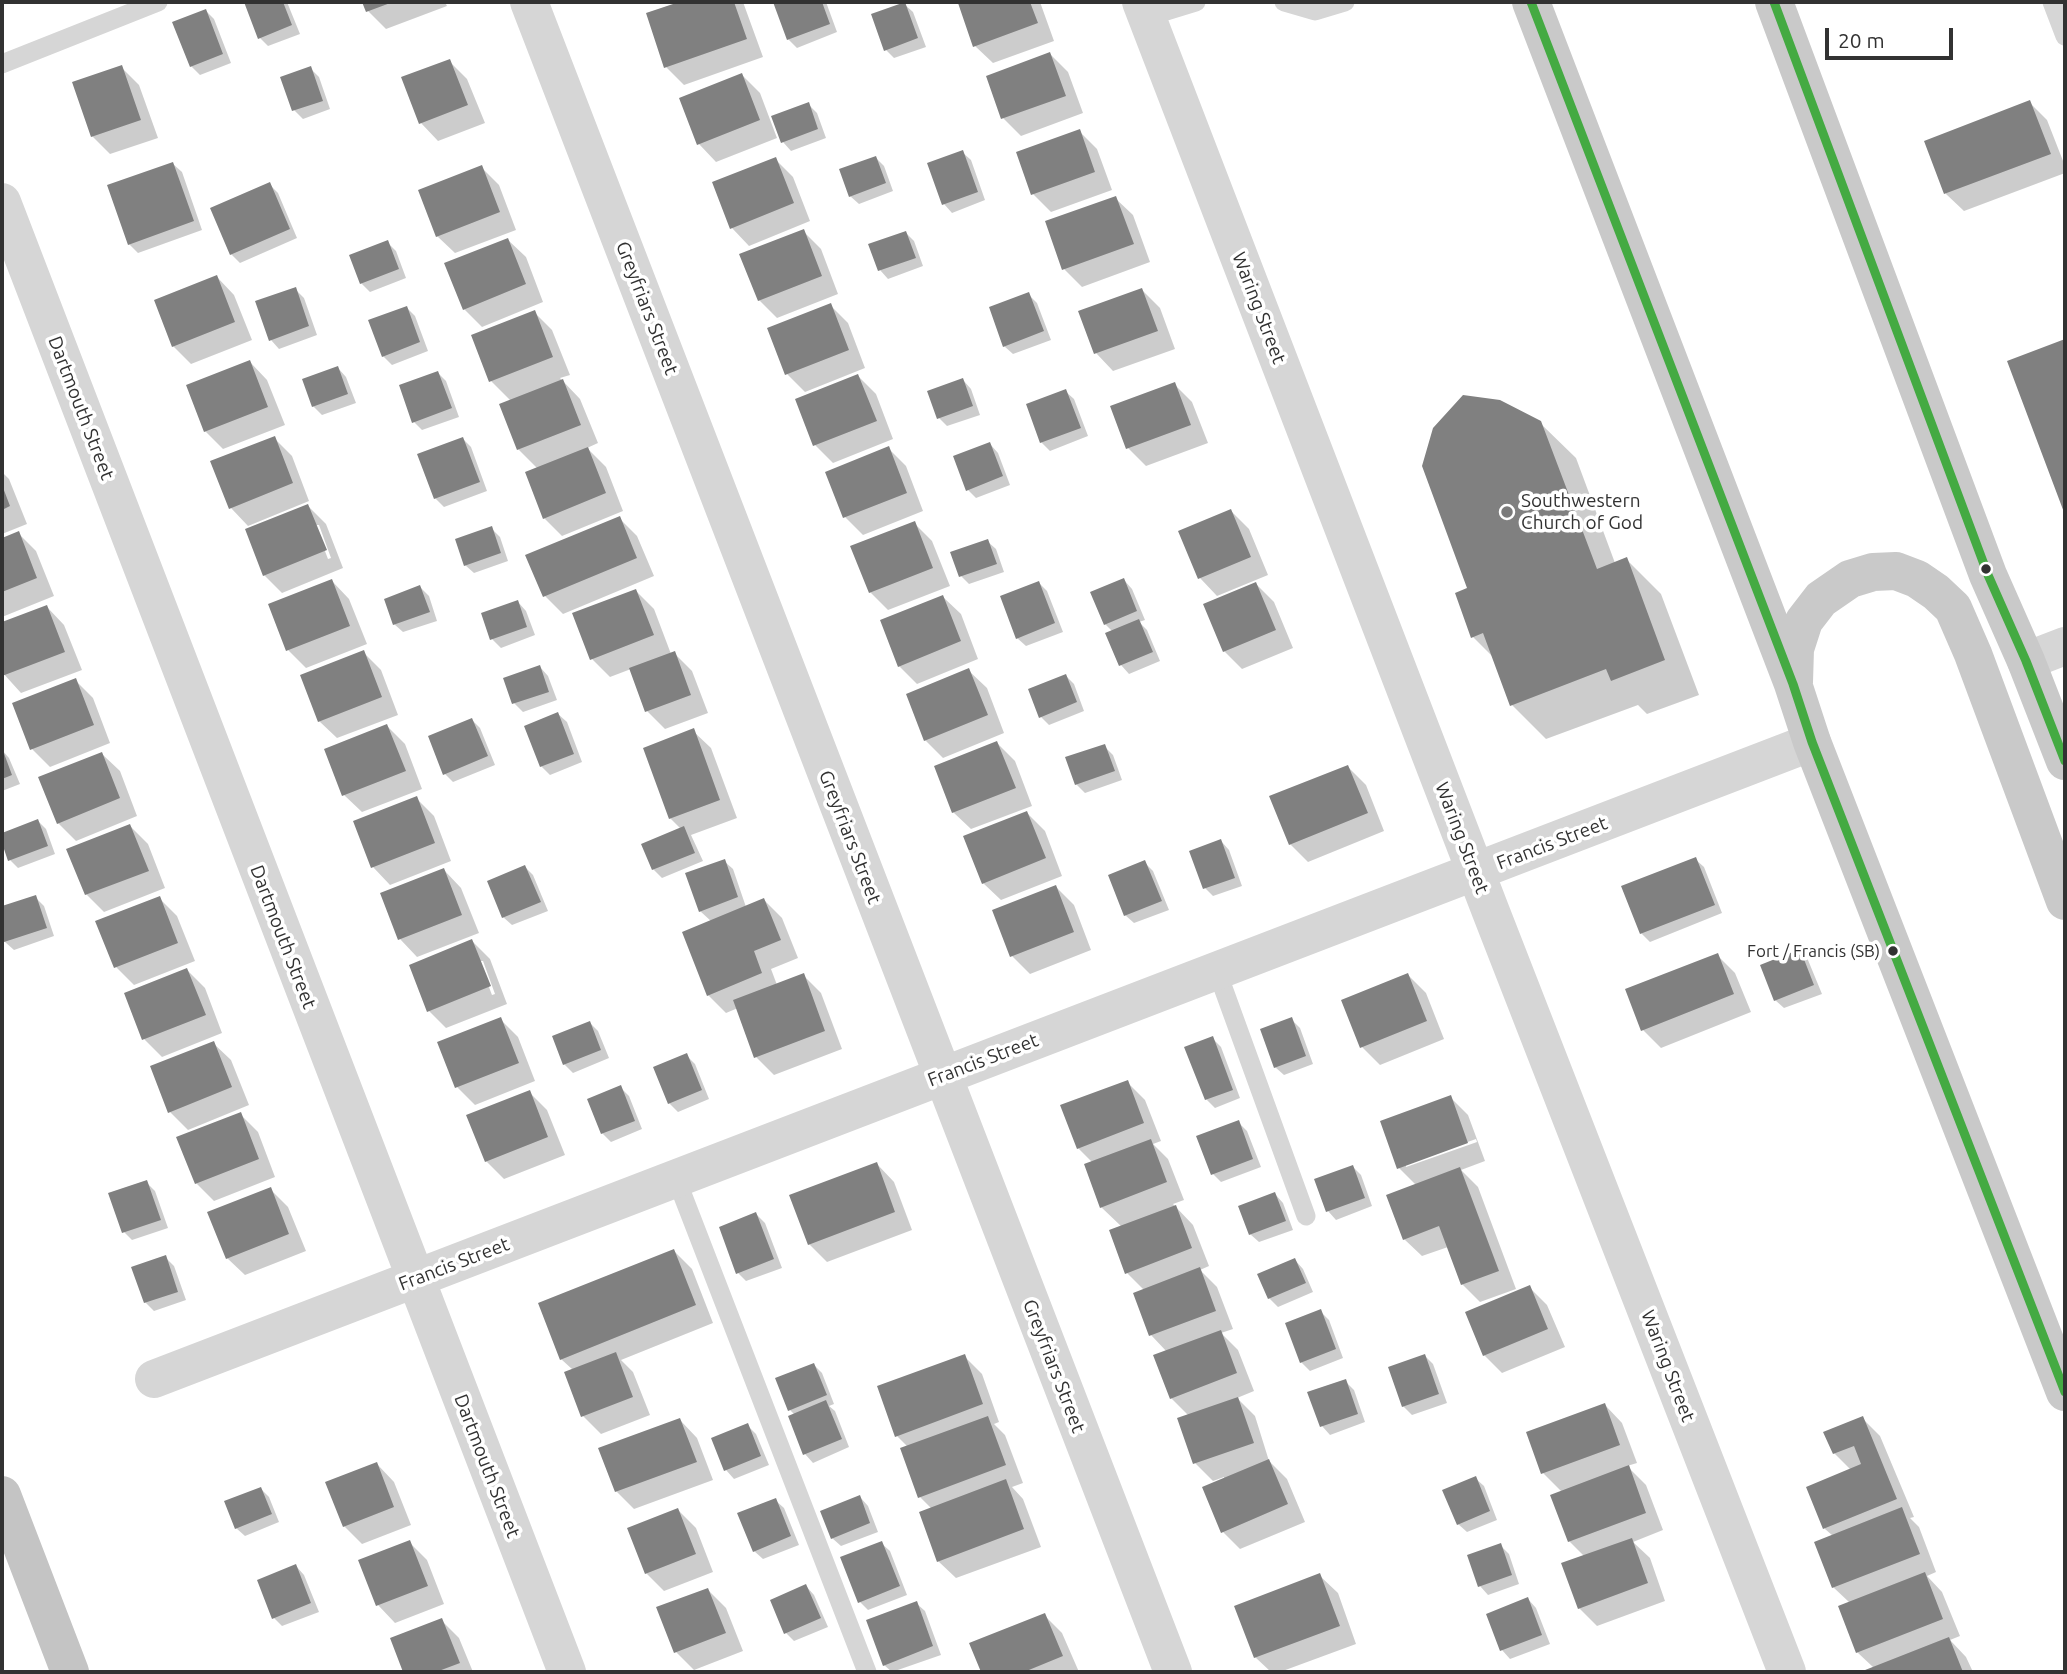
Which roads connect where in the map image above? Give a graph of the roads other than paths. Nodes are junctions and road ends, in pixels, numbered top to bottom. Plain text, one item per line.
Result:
1 (158, 2) edge
2 (529, 2) edge
3 (1196, 2) edge
4 (1284, 2) edge
5 (1345, 2) edge
6 (1531, 2) edge
7 (1774, 2) edge
8 (2052, 2) edge
9 (1144, 9) edge
10 (2065, 36) edge
11 (2, 64) edge
12 (2, 202) edge
13 (2065, 646) edge
14 (2026, 661) junction
15 (1793, 684) junction
16 (1812, 742) junction
17 (2065, 761) edge
18 (1476, 872) junction
19 (2065, 901) edge
20 (1217, 971) junction
21 (942, 1076) junction
22 (676, 1178) junction
23 (1306, 1216) dead end
24 (414, 1279) junction
25 (154, 1379) dead end
26 (2065, 1392) edge
27 (2, 1495) edge
28 (70, 1672) edge
29 (567, 1672) edge
30 (867, 1672) edge
31 (1173, 1672) edge
32 (1787, 1672) edge

1 - 11 lane
2 - 21 street, Greyfriars Street
3 - 9 lane
4 - 5 lane
6 - 15 main road
7 - 14 main road
8 - 10 lane
9 - 18 street, Waring Street
12 - 24 street, Dartmouth Street
13 - 14 street
14 - 17 main road
15 - 16 main road
15 - 19 main road
16 - 18 street, Francis Street
16 - 26 main road
18 - 20 street, Francis Street
18 - 32 street, Waring Street
20 - 21 street, Francis Street
20 - 23 lane
21 - 22 street, Francis Street
21 - 31 street, Greyfriars Street
22 - 24 street, Francis Street
22 - 30 lane
24 - 25 street, Francis Street
24 - 29 street, Dartmouth Street
27 - 28 highway

